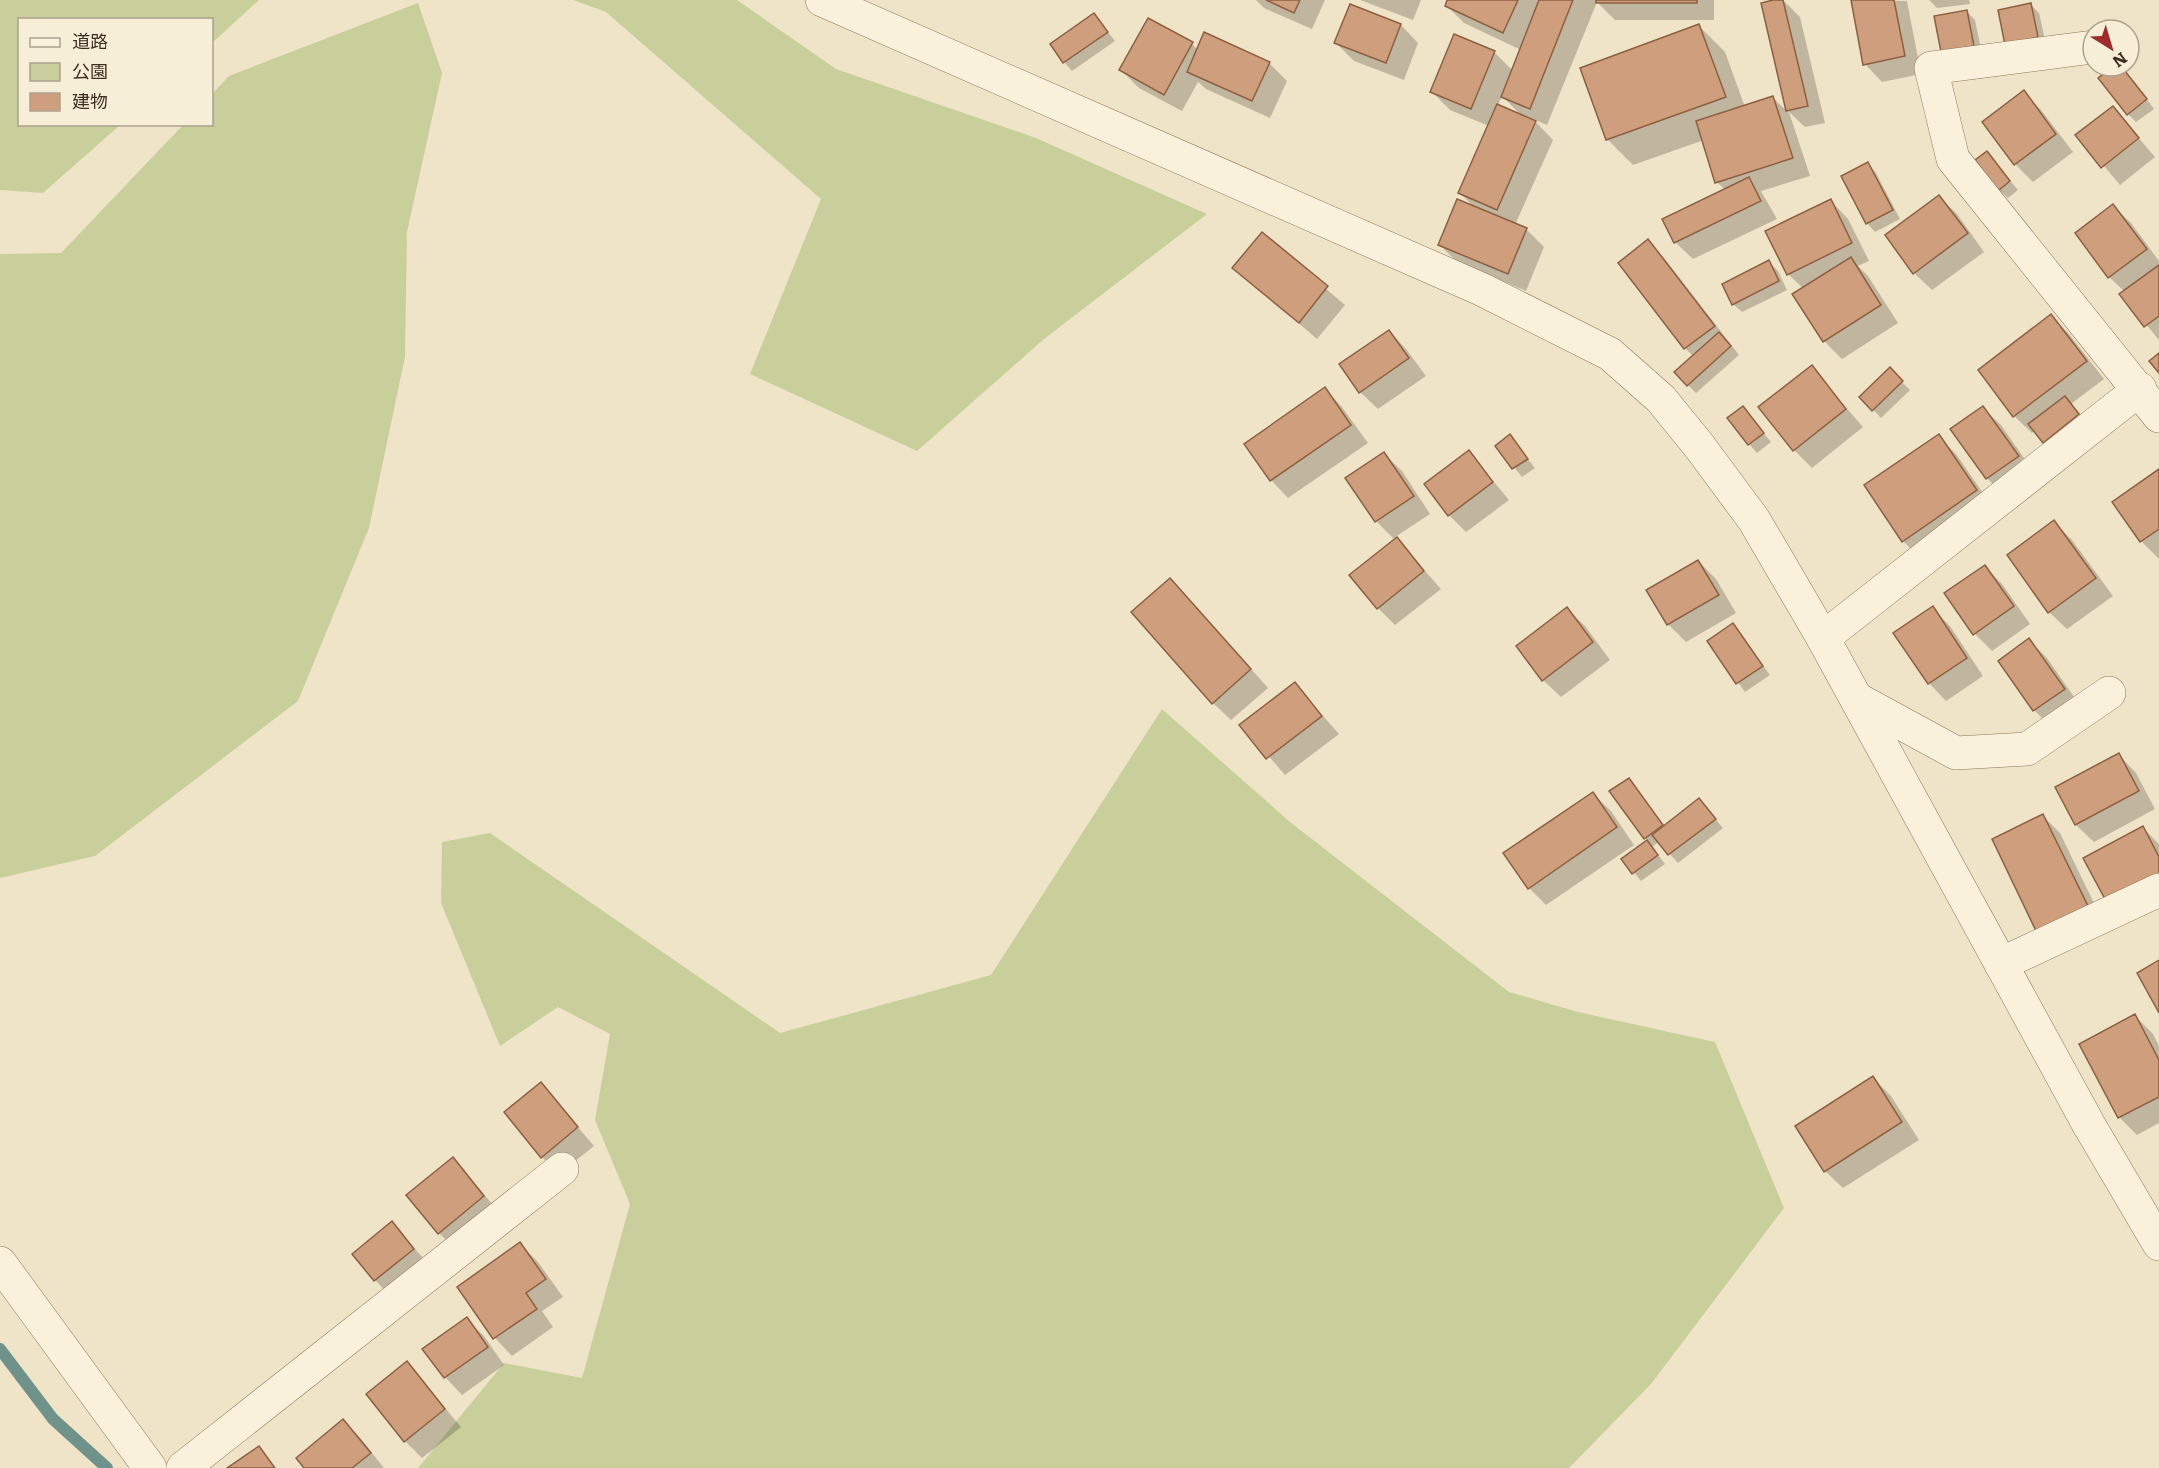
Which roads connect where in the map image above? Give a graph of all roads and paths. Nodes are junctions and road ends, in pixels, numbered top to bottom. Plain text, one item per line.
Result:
1 (822, 0) edge
2 (2081, 49) edge
3 (2139, 389) junction
4 (2159, 416) edge
5 (1823, 638) junction
6 (2109, 693) dead end
7 (1857, 699) junction
8 (2159, 890) edge
9 (2001, 964) junction
10 (562, 1169) dead end
11 (2159, 1244) edge
12 (0, 1263) edge
13 (150, 1468) edge
14 (183, 1468) edge

1 - 5 street
2 - 3 street
3 - 4 street
3 - 5 street
5 - 7 street
6 - 7 street
7 - 9 street
8 - 9 street
9 - 11 street
10 - 14 street
12 - 13 street

